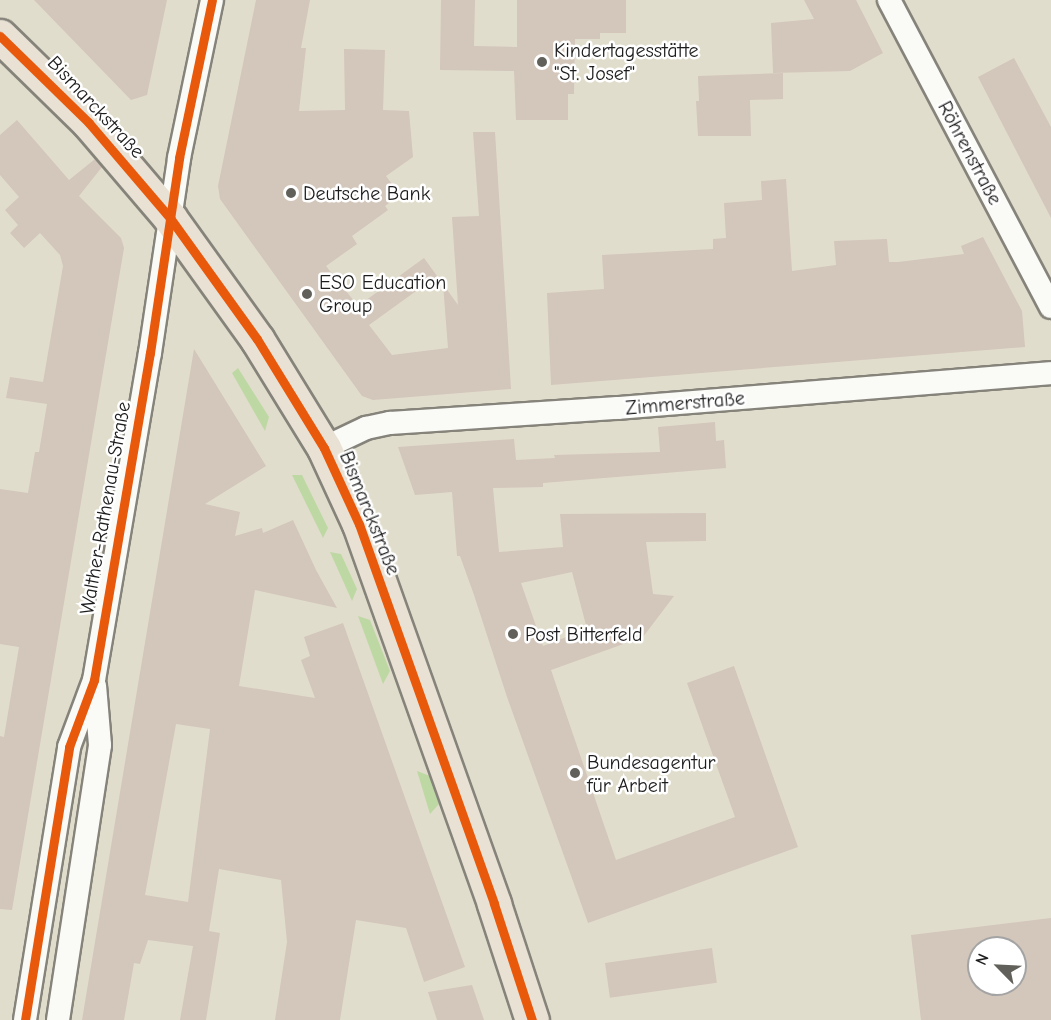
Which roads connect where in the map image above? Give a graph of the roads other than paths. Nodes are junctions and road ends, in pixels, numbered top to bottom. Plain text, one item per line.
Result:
1 (212, 0) edge
2 (889, 0) edge
3 (0, 36) edge
4 (170, 218) junction
5 (1051, 307) edge
6 (1051, 373) edge
7 (324, 448) junction
8 (94, 680) junction
9 (25, 1020) edge
10 (57, 1020) edge
11 (532, 1020) edge

1 - 4 street, Walther-Rathenau-Straße
2 - 5 street, Röhrenstraße
3 - 4 main road, Bismarckstraße
4 - 7 main road, Bismarckstraße
4 - 8 street, Walther-Rathenau-Straße
6 - 7 street, Zimmerstraße
7 - 11 main road, Bismarckstraße
8 - 9 street, Walther-Rathenau-Straße
8 - 10 street, Walther-Rathenau-Straße

